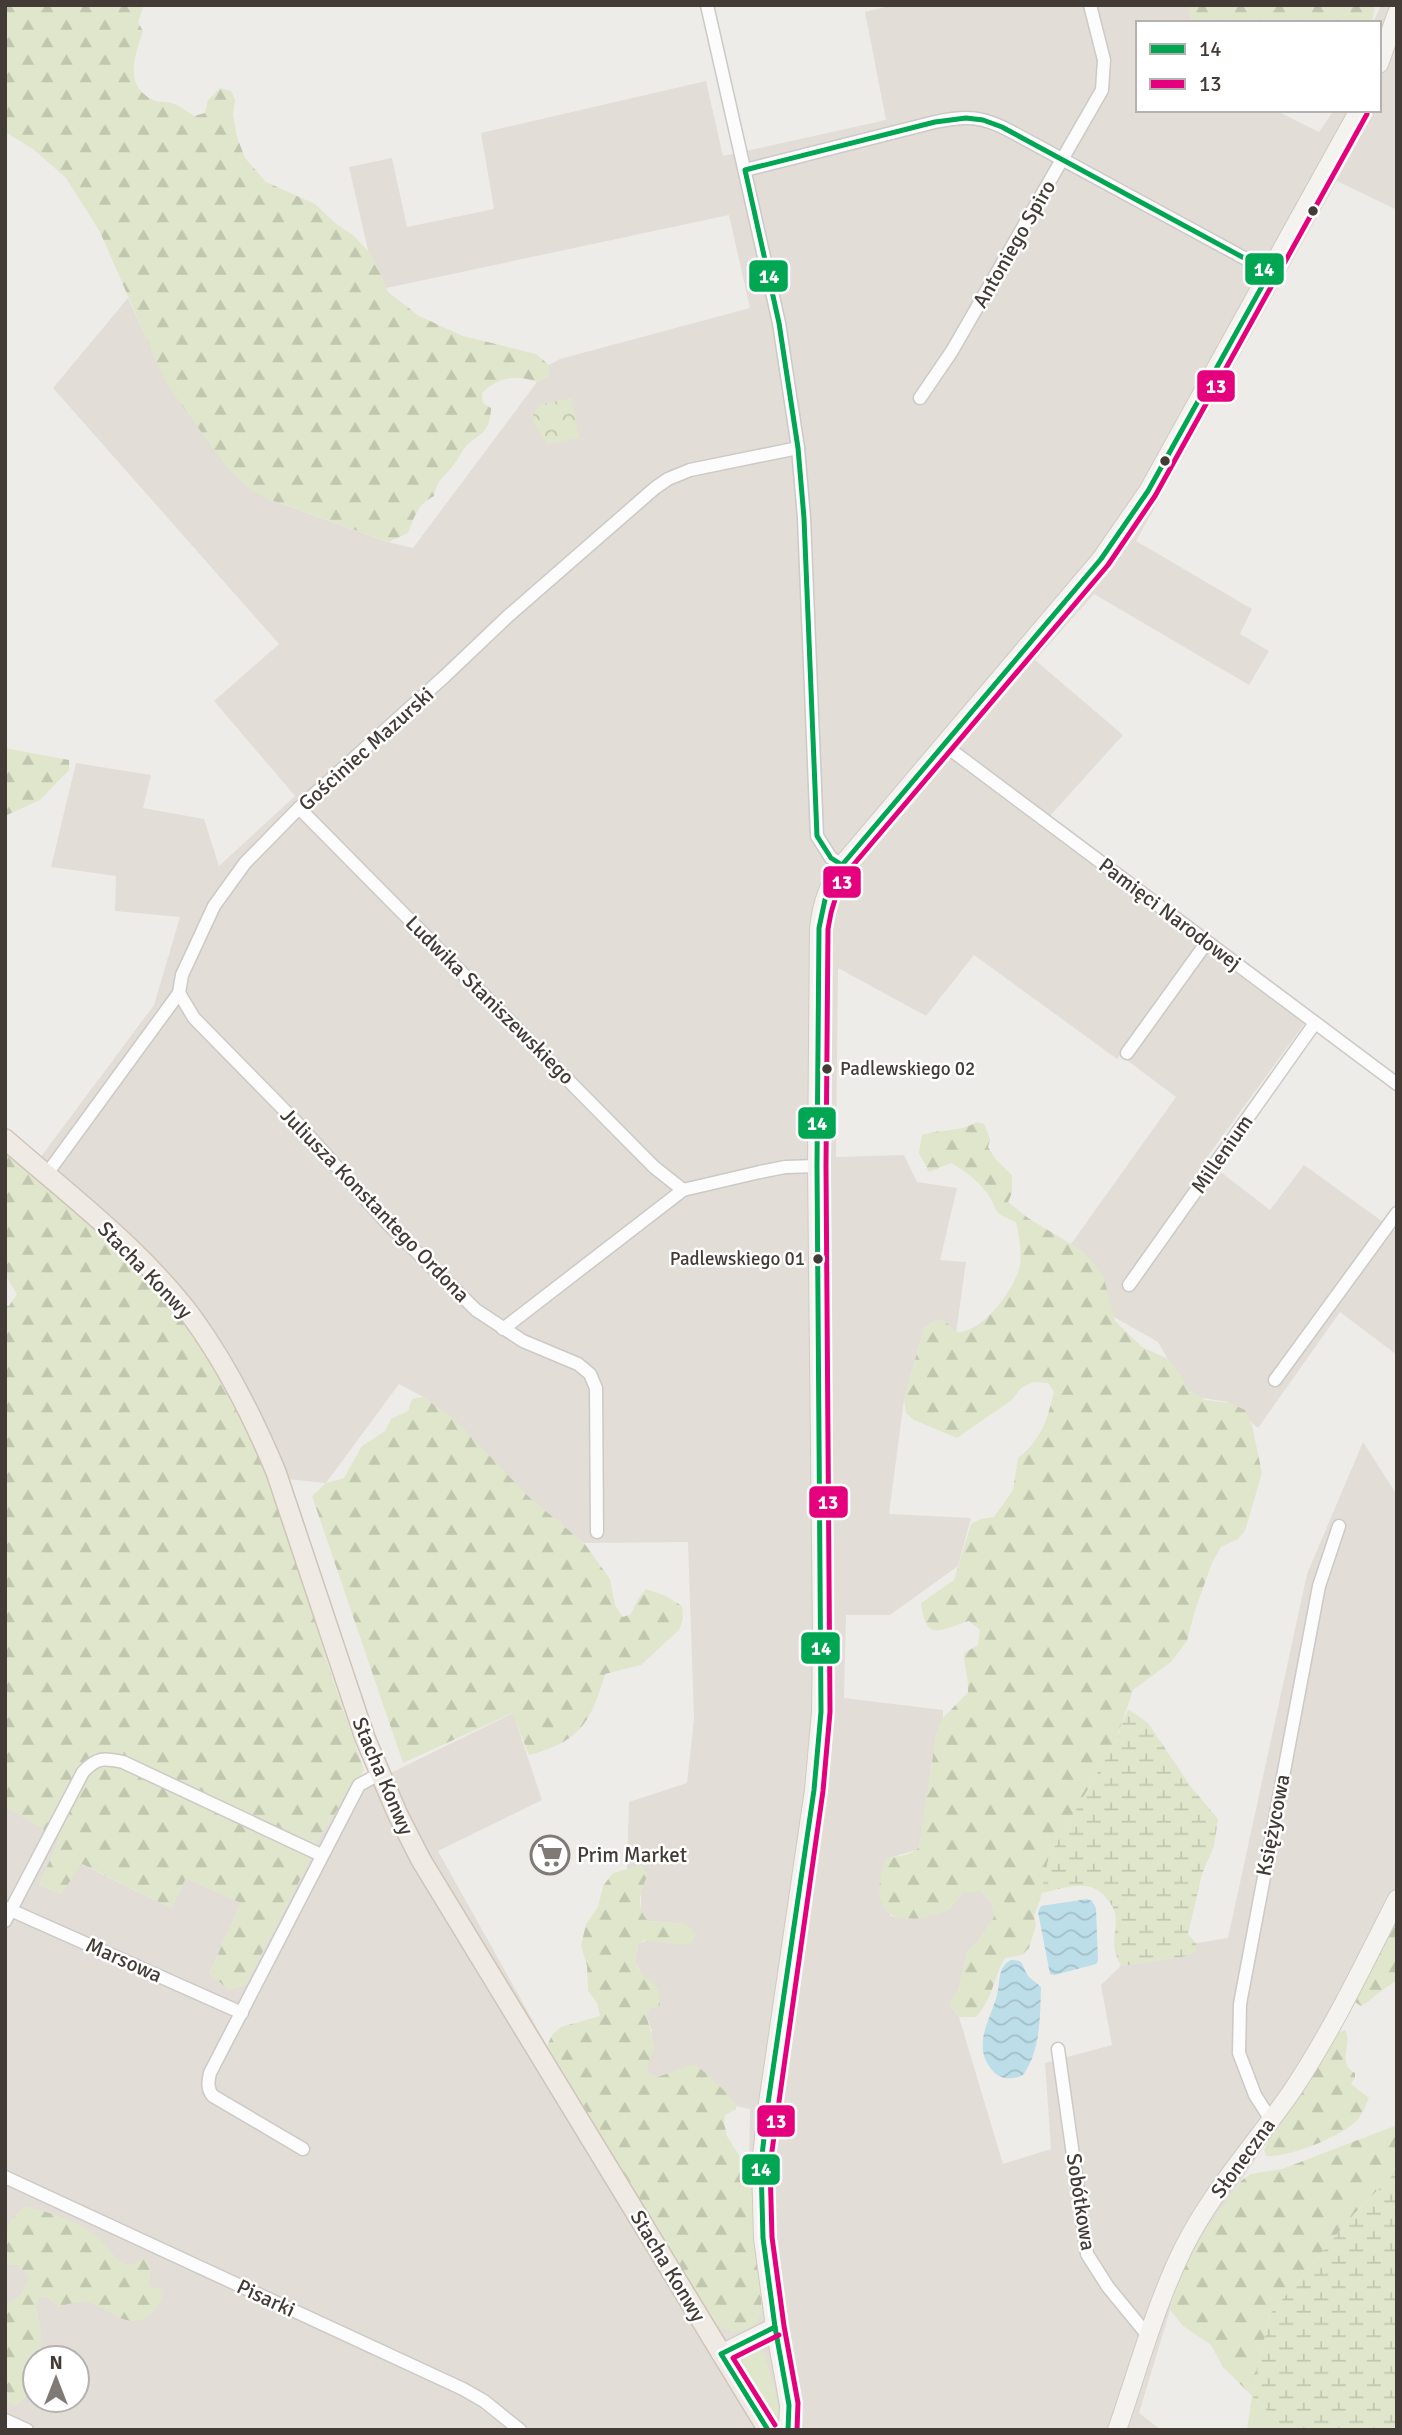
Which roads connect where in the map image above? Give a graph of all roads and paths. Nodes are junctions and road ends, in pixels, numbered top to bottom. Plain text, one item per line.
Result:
1 (707, 5) edge
2 (1090, 5) edge
3 (1397, 13) edge
4 (1381, 58) edge
5 (1358, 112) edge
6 (1063, 160) junction
7 (745, 170) junction
8 (1270, 272) junction
9 (920, 398) dead end
10 (798, 448) junction
11 (943, 744) junction
12 (299, 808) junction
13 (842, 865) junction
14 (1207, 942) junction
15 (179, 993) junction
16 (1315, 1023) junction
17 (1127, 1053) dead end
18 (1397, 1084) edge
19 (5, 1139) edge
20 (817, 1166) junction
21 (46, 1175) junction
22 (683, 1190) junction
23 (1397, 1213) edge
24 (1129, 1285) dead end
25 (503, 1329) junction
26 (1275, 1380) dead end
27 (1339, 1526) dead end
28 (597, 1532) dead end
29 (379, 1774) junction
30 (321, 1855) junction
31 (1397, 1899) edge
32 (7, 1913) edge
33 (242, 2013) junction
34 (1058, 2049) dead end
35 (1271, 2120) junction
36 (303, 2150) dead end
37 (5, 2177) edge
38 (775, 2327) junction
39 (1149, 2337) junction
40 (721, 2354) junction
41 (5, 2420) edge
42 (27, 2430) edge
43 (520, 2430) edge
44 (768, 2430) edge
45 (788, 2430) edge
46 (1117, 2430) edge

1 - 7 street
2 - 6 street, Antoniego Spiro
3 - 4 street
5 - 8 street
6 - 7 street
6 - 8 street
6 - 9 street, Antoniego Spiro
7 - 10 street
8 - 11 street
10 - 12 street, Gościniec Mazurski
10 - 13 street
11 - 13 street
11 - 14 street, Pamięci Narodowej
12 - 15 street, Gościniec Mazurski
12 - 22 street, Ludwika Staniszewskiego
13 - 20 street
14 - 16 street, Pamięci Narodowej
14 - 17 street
15 - 21 street, Gościniec Mazurski
15 - 25 street, Juliusza Konstantego Ordona
16 - 18 street, Pamięci Narodowej
16 - 24 street, Millenium
19 - 21 main road, Stacha Konwy
20 - 22 street
20 - 38 street
21 - 29 main road, Stacha Konwy
22 - 25 street
23 - 26 street
25 - 28 street, Juliusza Konstantego Ordona
27 - 35 street, Księżycowa
29 - 30 street
29 - 40 main road, Stacha Konwy
30 - 32 street
30 - 33 street
31 - 35 street, Słoneczna
32 - 33 street, Marsowa
33 - 36 street
34 - 39 street, Sobótkowa
35 - 39 street, Słoneczna
37 - 43 street, Pisarki
38 - 40 street
38 - 45 street
39 - 46 street, Słoneczna
40 - 44 main road, Stacha Konwy
41 - 42 street

